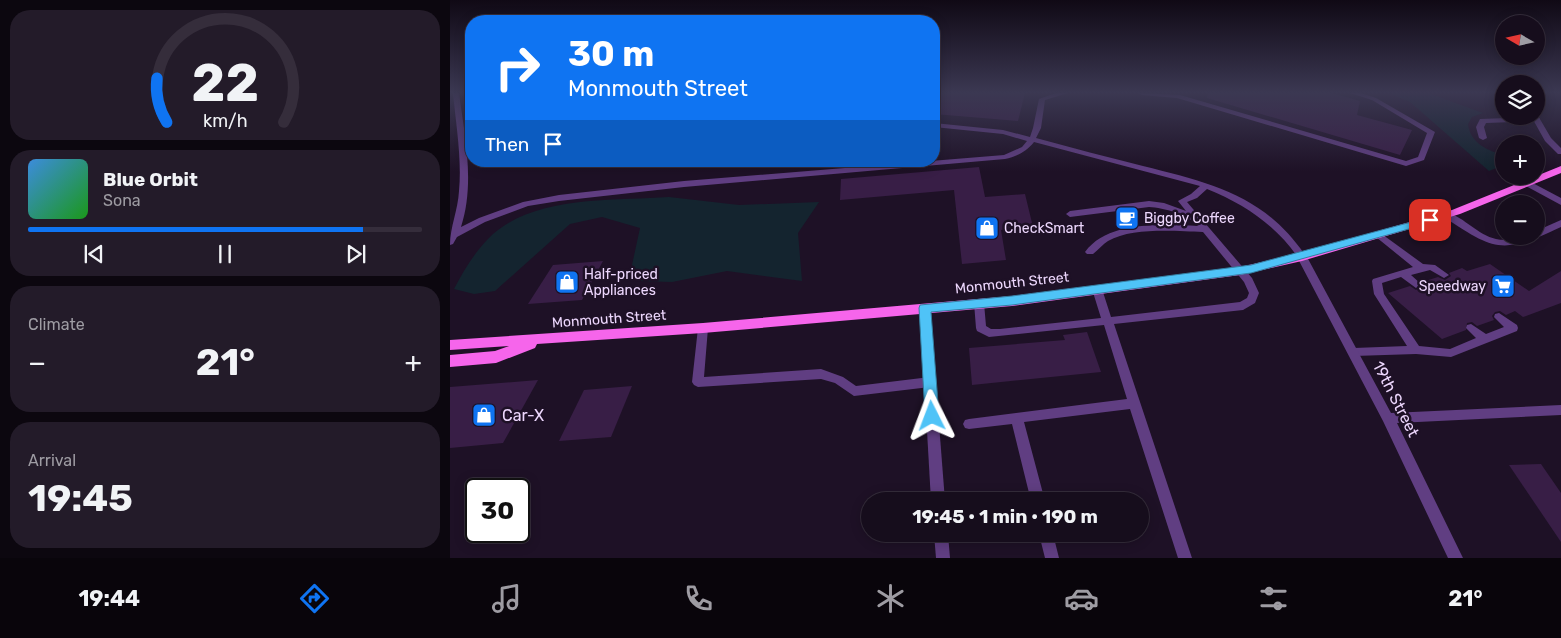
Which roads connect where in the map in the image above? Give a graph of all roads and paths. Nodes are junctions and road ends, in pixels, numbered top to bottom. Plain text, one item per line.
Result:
1 (458, 119) edge
2 (1040, 119) edge
3 (1255, 119) edge
4 (1409, 119) edge
5 (1495, 120) edge
6 (1539, 125) edge
7 (940, 127) edge
8 (1483, 138) dead end
9 (1033, 140) junction
10 (1561, 152) edge
11 (940, 163) edge
12 (894, 167) edge
13 (1561, 169) edge
14 (1545, 176) edge
15 (1206, 185) junction
16 (1522, 185) edge
17 (1531, 185) edge
18 (1561, 202) edge
19 (1070, 214) dead end
20 (1447, 215) junction
21 (1197, 218) junction
22 (1561, 223) edge
23 (1207, 229) junction
24 (1545, 231) edge
25 (1379, 234) junction
26 (452, 239) edge
27 (1495, 242) edge
28 (1090, 252) dead end
29 (1302, 257) junction
30 (1421, 268) junction
31 (1240, 271) junction
32 (1402, 273) junction
33 (1444, 274) dead end
34 (1416, 284) dead end
35 (1097, 289) junction
36 (979, 303) junction
37 (925, 308) junction
38 (1500, 318) dead end
39 (1108, 322) junction
40 (703, 328) junction
41 (1471, 328) dead end
42 (539, 340) junction
43 (1485, 340) junction
44 (450, 345) edge
45 (1416, 350) junction
46 (1354, 352) junction
47 (450, 361) edge
48 (930, 382) junction
49 (1134, 403) junction
50 (1561, 410) edge
51 (1388, 418) junction
52 (1017, 419) junction
53 (969, 424) dead end
54 (937, 492) edge
55 (1036, 492) edge
56 (942, 542) edge
57 (1048, 542) edge
58 (943, 558) edge
59 (1052, 558) edge
60 (1185, 558) edge
61 (1456, 558) edge

1 - 26 street
2 - 9 street
3 - 4 street
5 - 8 street
6 - 10 street
7 - 9 street, 19th Street
9 - 11 street
9 - 15 street, 19th Street
12 - 26 street
13 - 14 main road, Monmouth Street
15 - 21 street
15 - 29 street, 19th Street
16 - 20 main road, Monmouth Street
17 - 18 street
19 - 21 street
20 - 25 main road, Monmouth Street
20 - 27 street
21 - 23 street
22 - 24 street
23 - 28 street
23 - 31 street
25 - 29 main road, Monmouth Street
25 - 30 street
29 - 31 main road, Monmouth Street
29 - 46 street, 19th Street
30 - 32 street
30 - 33 street
31 - 35 main road, Monmouth Street
31 - 39 street
32 - 34 street
32 - 45 street
35 - 36 main road, Monmouth Street
35 - 39 street
36 - 37 main road, Monmouth Street
36 - 39 street
37 - 40 main road, Monmouth Street
37 - 48 street
38 - 43 street
39 - 49 street
40 - 42 main road, Monmouth Street
40 - 48 street
41 - 43 street
42 - 44 main road, Monmouth Street
42 - 47 main road
43 - 45 street
45 - 46 street
46 - 51 street, 19th Street
48 - 54 street
49 - 52 street
49 - 60 street
50 - 51 street
51 - 61 street, 19th Street
52 - 53 street
52 - 55 street
56 - 58 street
57 - 59 street

